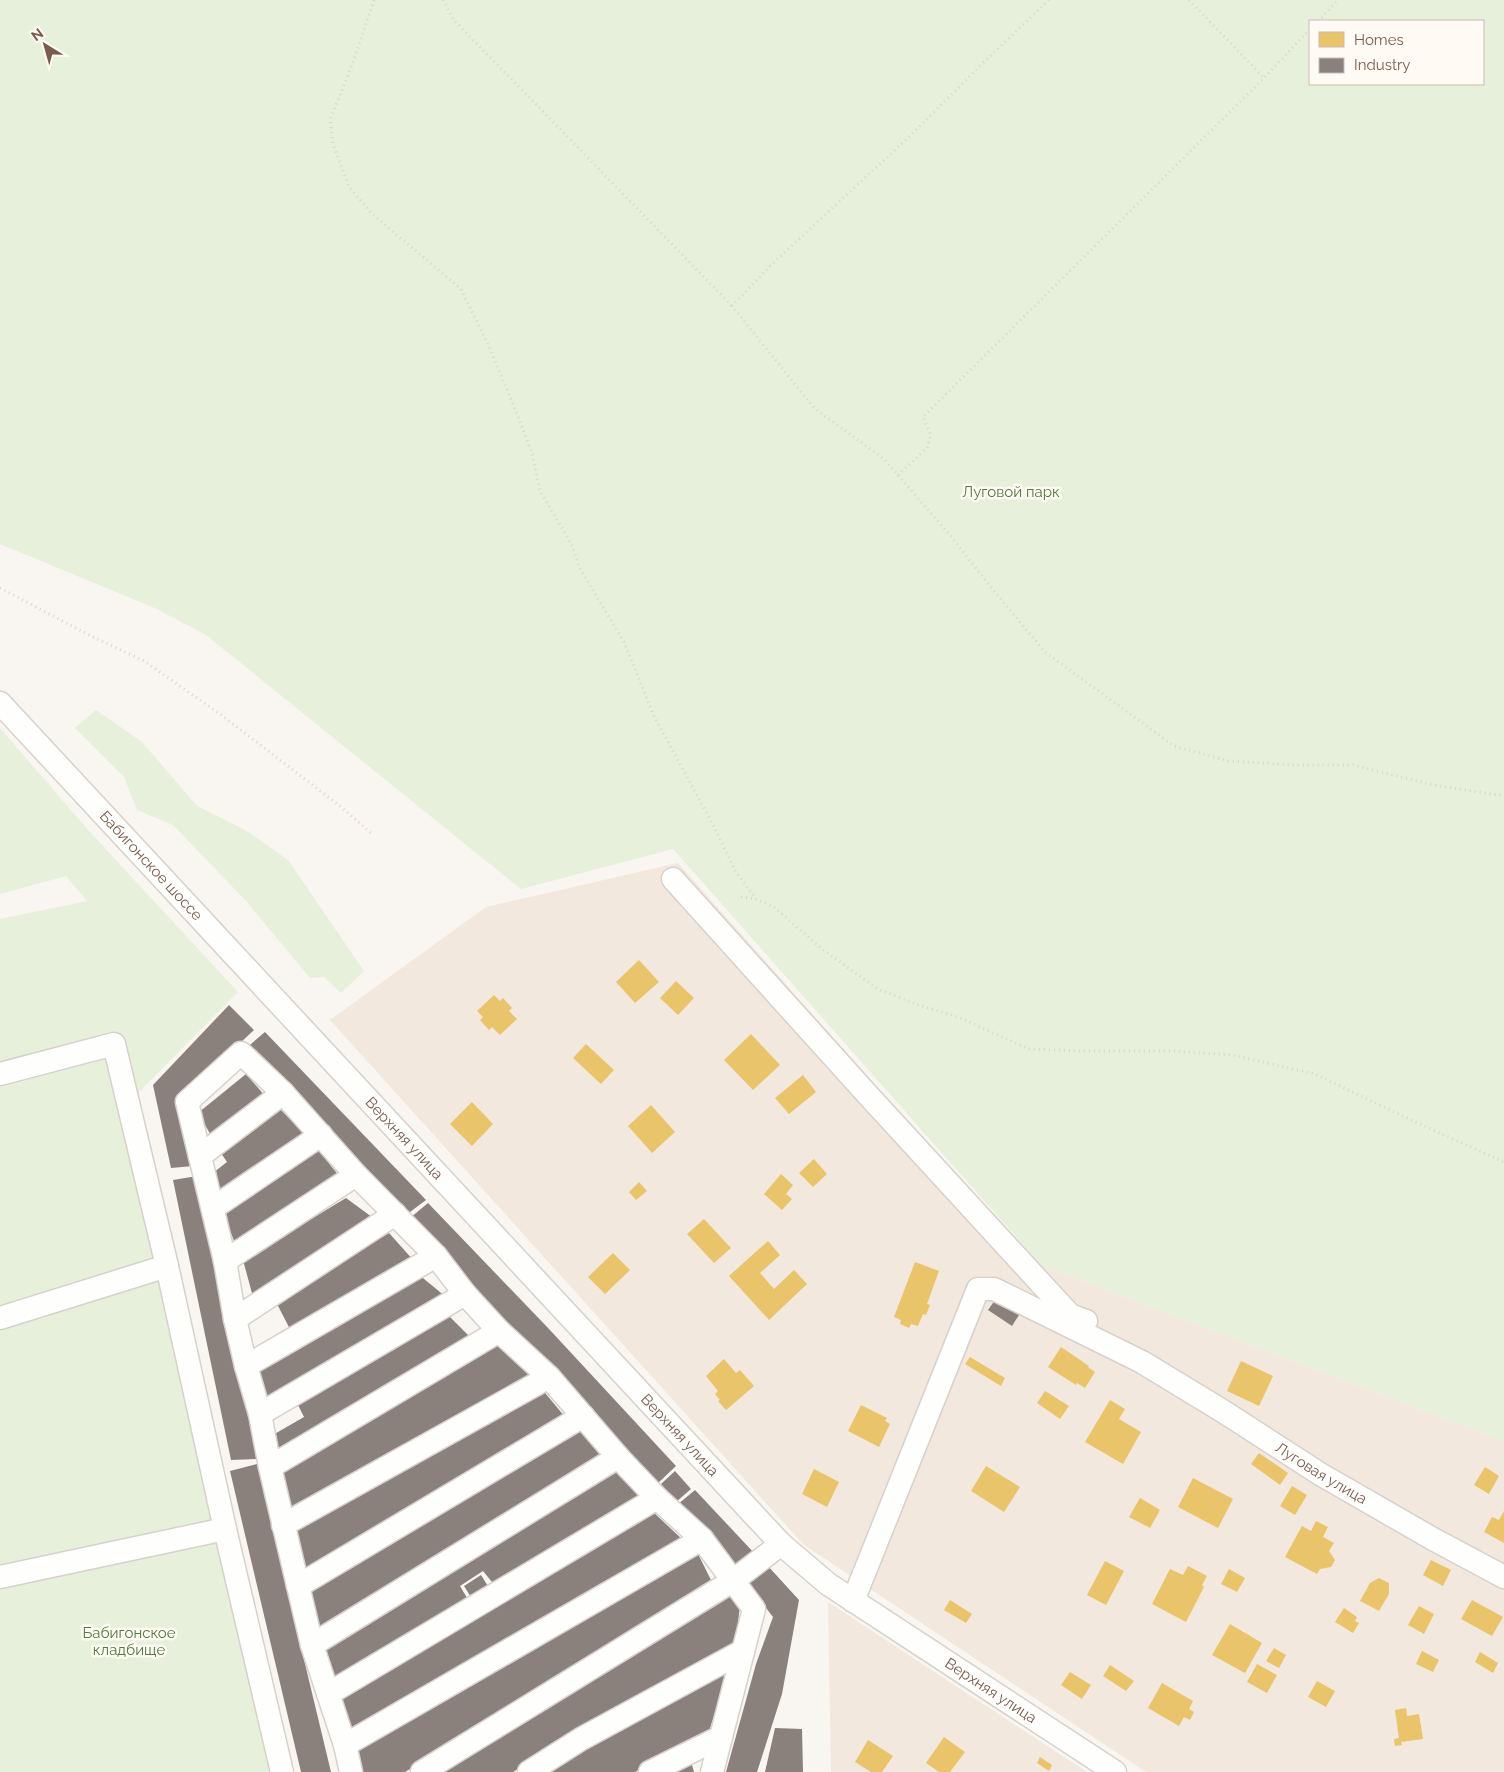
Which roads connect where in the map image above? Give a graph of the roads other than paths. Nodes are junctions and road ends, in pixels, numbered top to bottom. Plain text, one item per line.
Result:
1 (0, 703) edge
2 (673, 879) dead end
3 (304, 1030) joint
4 (0, 1074) edge
5 (283, 1093) junction
6 (321, 1134) junction
7 (200, 1156) junction
8 (356, 1175) junction
9 (213, 1208) junction
10 (395, 1214) junction
11 (436, 1256) junction
12 (226, 1261) junction
13 (167, 1266) junction
14 (465, 1294) junction
15 (0, 1318) edge
16 (234, 1319) junction
17 (499, 1331) junction
18 (1113, 1348) junction
19 (246, 1366) junction
20 (549, 1377) junction
21 (260, 1414) junction
22 (583, 1416) junction
23 (618, 1457) junction
24 (270, 1467) junction
25 (657, 1498) junction
26 (283, 1525) junction
27 (225, 1530) junction
28 (702, 1539) junction
29 (781, 1544) junction
30 (0, 1577) edge
31 (1504, 1577) edge
32 (734, 1580) junction
33 (298, 1586) junction
34 (853, 1601) junction
35 (312, 1644) junction
36 (743, 1651) junction
37 (328, 1694) junction
38 (721, 1737) junction
39 (345, 1745) junction
40 (278, 1771) edge
41 (351, 1772) edge
42 (422, 1772) edge
43 (529, 1772) edge
44 (650, 1772) edge
45 (712, 1772) edge
46 (1115, 1772) edge

1 - 3 street, Бабигонское шоссе
2 - 18 street
3 - 29 street, Верхняя улица
4 - 13 street
5 - 6 street
5 - 7 street
5 - 7 street
6 - 8 street
6 - 9 street
7 - 9 street
8 - 10 street
8 - 12 street
9 - 12 street
10 - 11 street
10 - 16 street
11 - 14 street
11 - 19 street
12 - 16 street
13 - 15 street
13 - 27 street
14 - 17 street
14 - 21 street
16 - 19 street
17 - 20 street
17 - 24 street
18 - 31 street, Луговая улица
18 - 34 street, Луговая улица
19 - 21 street
20 - 22 street
20 - 26 street
21 - 24 street
22 - 23 street
22 - 33 street
23 - 25 street
23 - 35 street
24 - 26 street
25 - 28 street
25 - 37 street
26 - 33 street
27 - 30 street
27 - 40 street
28 - 32 street
28 - 39 street
29 - 32 street
29 - 34 street, Верхняя улица
32 - 36 street
32 - 42 street
33 - 35 street
34 - 46 street, Верхняя улица
35 - 37 street
36 - 38 street
36 - 43 street
37 - 39 street
38 - 44 street
38 - 45 street
39 - 41 street

